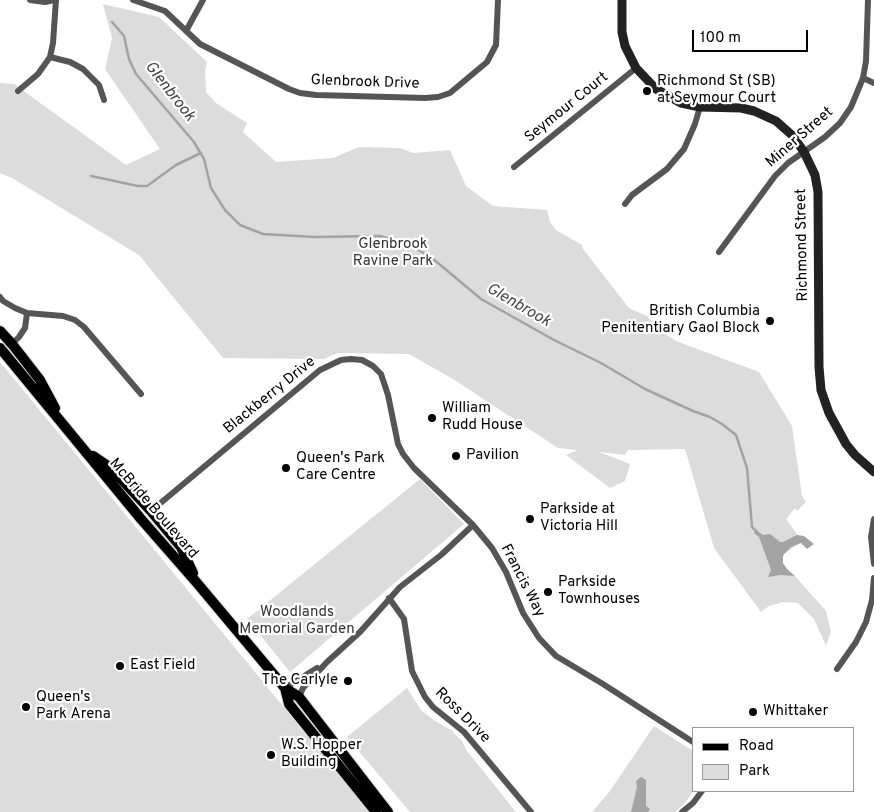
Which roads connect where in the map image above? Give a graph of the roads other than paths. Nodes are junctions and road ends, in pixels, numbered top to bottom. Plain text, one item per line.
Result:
1 (30, 0) edge
2 (55, 0) edge
3 (133, 0) edge
4 (203, 0) edge
5 (498, 0) edge
6 (622, 0) edge
7 (868, 0) edge
8 (186, 31) junction
9 (50, 57) junction
10 (636, 68) junction
11 (863, 78) junction
12 (874, 83) edge
13 (18, 92) dead end
14 (104, 100) dead end
15 (700, 107) junction
16 (804, 152) junction
17 (514, 167) dead end
18 (624, 204) dead end
19 (719, 252) dead end
20 (0, 298) edge
21 (27, 313) junction
22 (0, 331) edge
23 (12, 344) junction
24 (0, 348) edge
25 (141, 394) dead end
26 (68, 431) junction
27 (82, 448) junction
28 (414, 468) joint
29 (874, 472) edge
30 (151, 511) junction
31 (874, 519) edge
32 (473, 525) junction
33 (874, 564) edge
34 (874, 578) edge
35 (197, 583) junction
36 (389, 598) junction
37 (327, 662) junction
38 (838, 669) dead end
39 (285, 688) junction
40 (299, 698) junction
41 (692, 741) edge
42 (701, 792) edge
43 (376, 812) edge
44 (388, 812) edge
45 (531, 812) edge
46 (682, 812) edge

1 - 2 street
2 - 9 street
3 - 8 street, Glenbrook Drive
4 - 8 street
5 - 8 street, Glenbrook Drive
6 - 10 street, Richmond Street
7 - 11 street, Miner Street
9 - 13 street
9 - 14 street
10 - 15 street, Richmond Street
10 - 17 street, Seymour Court
11 - 12 street
11 - 16 street, Miner Street
15 - 16 street, Richmond Street
15 - 18 street
16 - 19 street, Miner Street
16 - 29 street, Richmond Street
20 - 21 street
21 - 23 street
21 - 25 street
22 - 23 main road
23 - 26 main road
24 - 26 main road, McBride Boulevard
26 - 27 main road, McBride Boulevard
27 - 30 main road
27 - 35 main road, McBride Boulevard
28 - 30 street, Blackberry Drive
28 - 32 street, Francis Way
30 - 35 main road
31 - 33 street
32 - 36 street
32 - 41 street, Francis Way
34 - 38 street
35 - 39 main road, McBride Boulevard
36 - 37 street
36 - 45 street, Ross Drive
37 - 39 street
37 - 40 street
39 - 40 main road, McBride Boulevard
39 - 43 main road, McBride Boulevard
40 - 44 main road, McBride Boulevard
42 - 46 street

